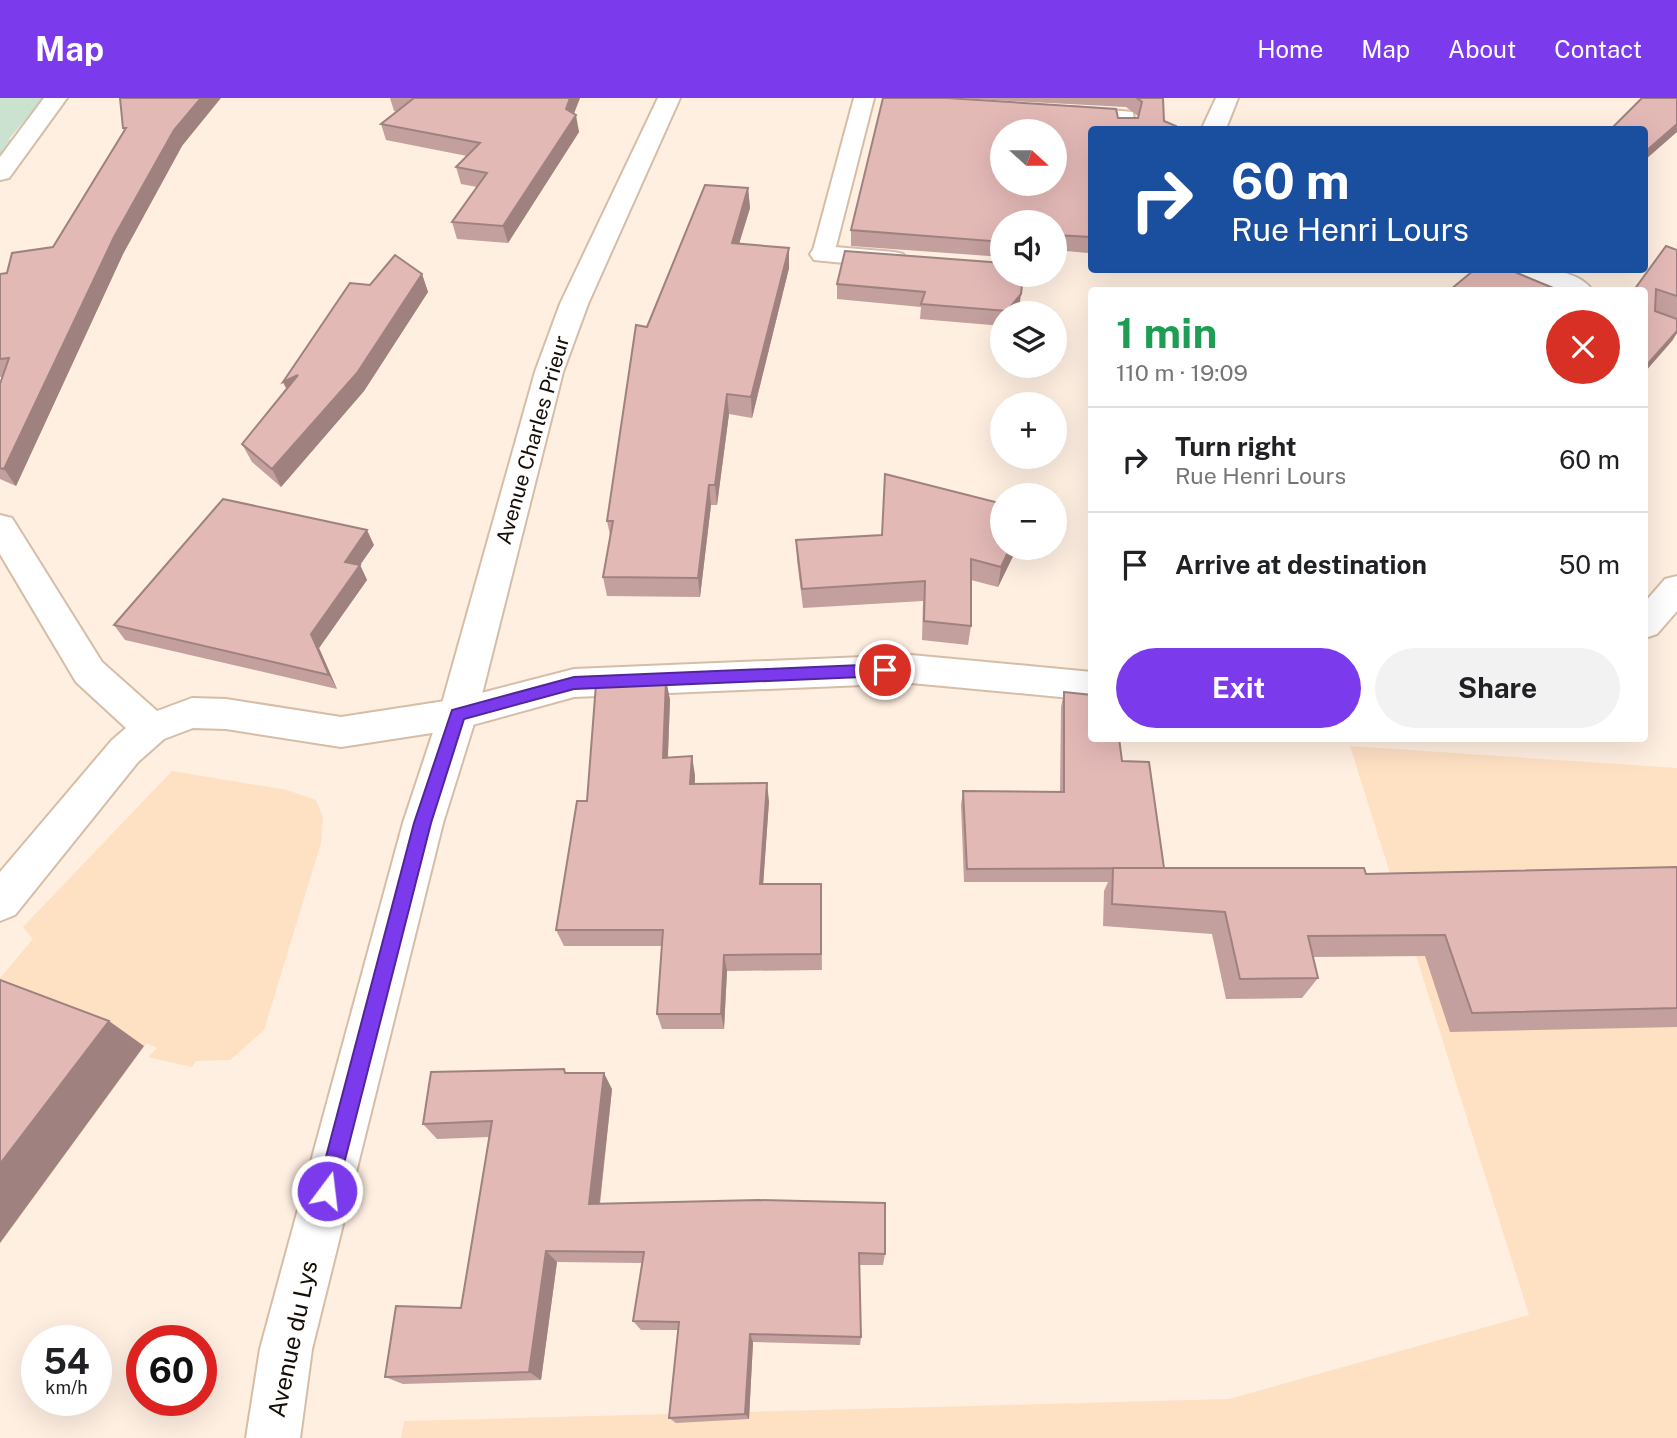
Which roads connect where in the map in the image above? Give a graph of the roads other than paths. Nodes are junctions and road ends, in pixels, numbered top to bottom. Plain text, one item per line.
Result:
1 (56, 98) edge
2 (669, 98) edge
3 (864, 98) edge
4 (1227, 98) edge
5 (1059, 112) edge
6 (1125, 126) edge
7 (1215, 126) edge
8 (0, 173) edge
9 (823, 254) joint
10 (920, 262) edge
11 (1536, 273) edge
12 (1571, 287) edge
13 (0, 526) edge
14 (1677, 588) edge
15 (1648, 622) edge
16 (1088, 687) edge
17 (458, 714) junction
18 (151, 728) junction
19 (0, 902) edge
20 (273, 1438) edge

1 - 8 street
2 - 17 street, Avenue Charles Prieur
3 - 9 lane
4 - 7 street
5 - 6 lane
9 - 10 street
11 - 12 street
13 - 18 street
14 - 15 street
16 - 17 street
17 - 18 street
17 - 20 street, Avenue du Lys
18 - 19 street

